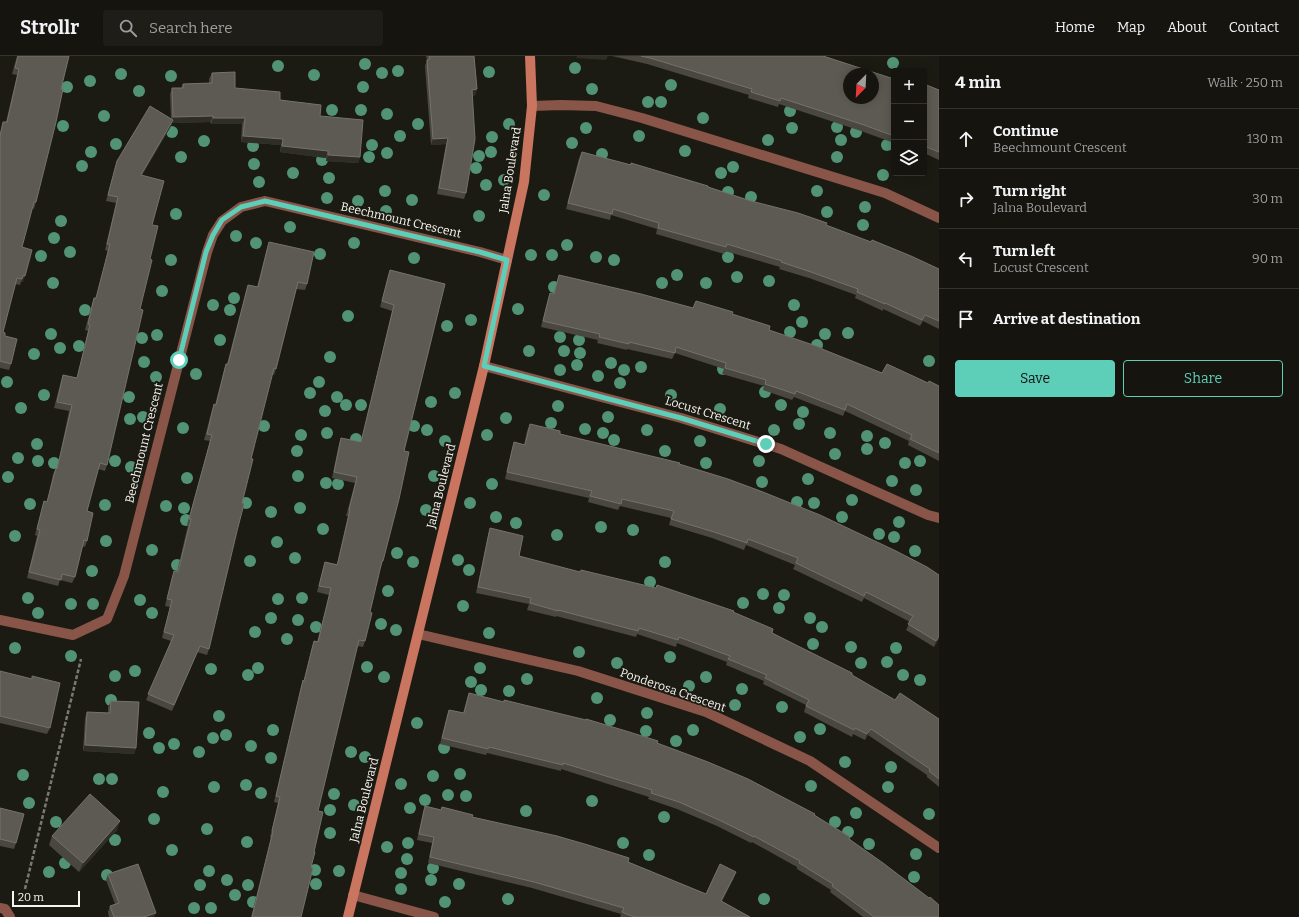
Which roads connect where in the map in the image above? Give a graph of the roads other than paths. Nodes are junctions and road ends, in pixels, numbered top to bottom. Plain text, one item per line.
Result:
1 (530, 56) edge
2 (532, 106) junction
3 (939, 218) edge
4 (507, 260) junction
5 (484, 366) junction
6 (939, 518) edge
7 (0, 620) edge
8 (418, 634) junction
9 (939, 848) edge
10 (354, 895) junction
11 (0, 908) edge
12 (10, 917) edge
13 (348, 917) edge
14 (434, 917) edge

1 - 2 street, Jalna Boulevard
2 - 3 street
2 - 4 street, Jalna Boulevard
4 - 5 street, Jalna Boulevard
4 - 7 street, Beechmount Crescent
5 - 6 street, Locust Crescent
5 - 8 street, Jalna Boulevard
8 - 9 street, Ponderosa Crescent
8 - 10 street, Jalna Boulevard
10 - 13 street, Jalna Boulevard
10 - 14 street
11 - 12 street

